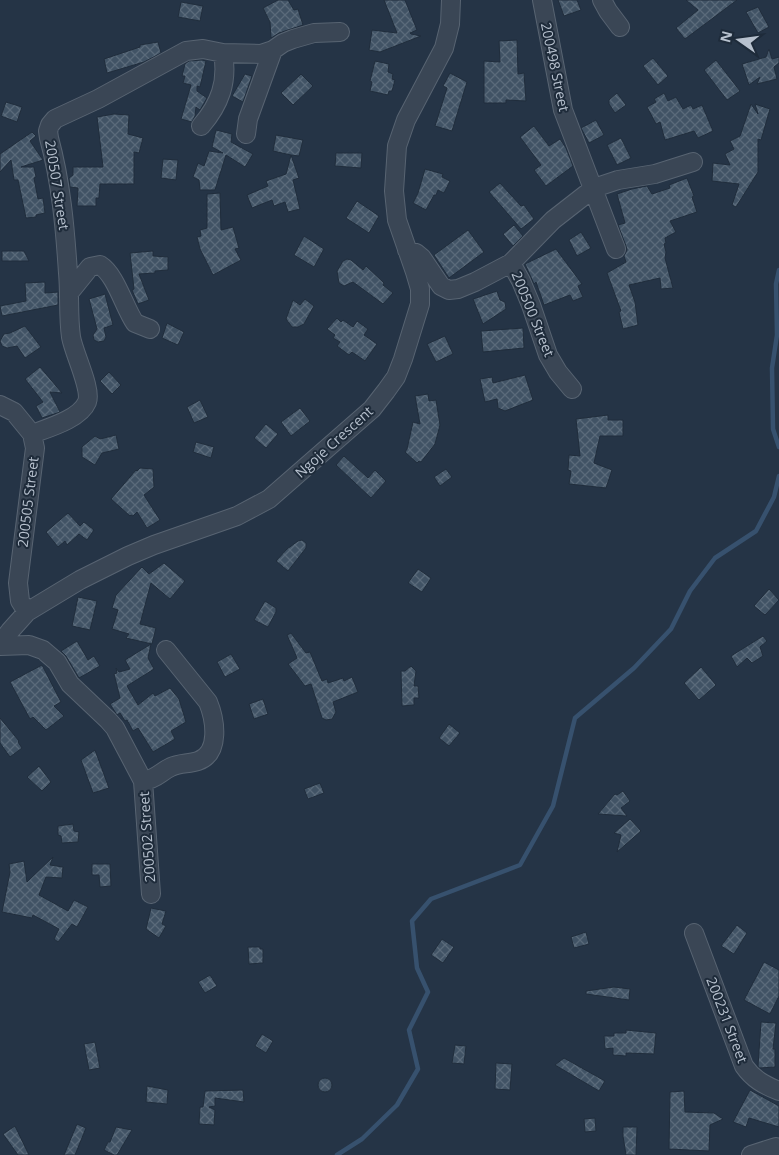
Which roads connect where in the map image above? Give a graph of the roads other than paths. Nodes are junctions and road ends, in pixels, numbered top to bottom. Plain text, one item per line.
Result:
1 (451, 0) edge
2 (542, 0) edge
3 (602, 0) edge
4 (620, 27) dead end
5 (340, 32) dead end
6 (273, 50) junction
7 (223, 53) junction
8 (201, 126) dead end
9 (246, 134) dead end
10 (693, 162) dead end
11 (594, 188) junction
12 (616, 249) dead end
13 (407, 250) junction
14 (511, 263) junction
15 (69, 293) junction
16 (150, 329) dead end
17 (572, 390) dead end
18 (0, 405) edge
19 (32, 434) junction
20 (28, 612) junction
21 (0, 645) edge
22 (166, 650) dead end
23 (143, 781) junction
24 (151, 894) dead end
25 (694, 933) dead end
26 (779, 1091) edge
27 (776, 1147) dead end
28 (751, 1155) edge

1 - 13 street, Ngoje Crescent
2 - 11 street, 200498 Street
3 - 4 street
5 - 6 street, 200507 Street
6 - 7 street, 200507 Street
6 - 9 street
7 - 8 street
7 - 15 street, 200507 Street
10 - 11 street
11 - 12 street, 200498 Street
11 - 14 street
13 - 14 street
13 - 20 street, Ngoje Crescent
14 - 17 street, 200500 Street
15 - 16 street
15 - 19 street, 200507 Street
18 - 19 street
19 - 20 street, 200505 Street
20 - 21 street, Ngoje Crescent
21 - 23 street, 200502 Street
22 - 23 street
23 - 24 street, 200502 Street
25 - 26 street, 200231 Street
27 - 28 street

